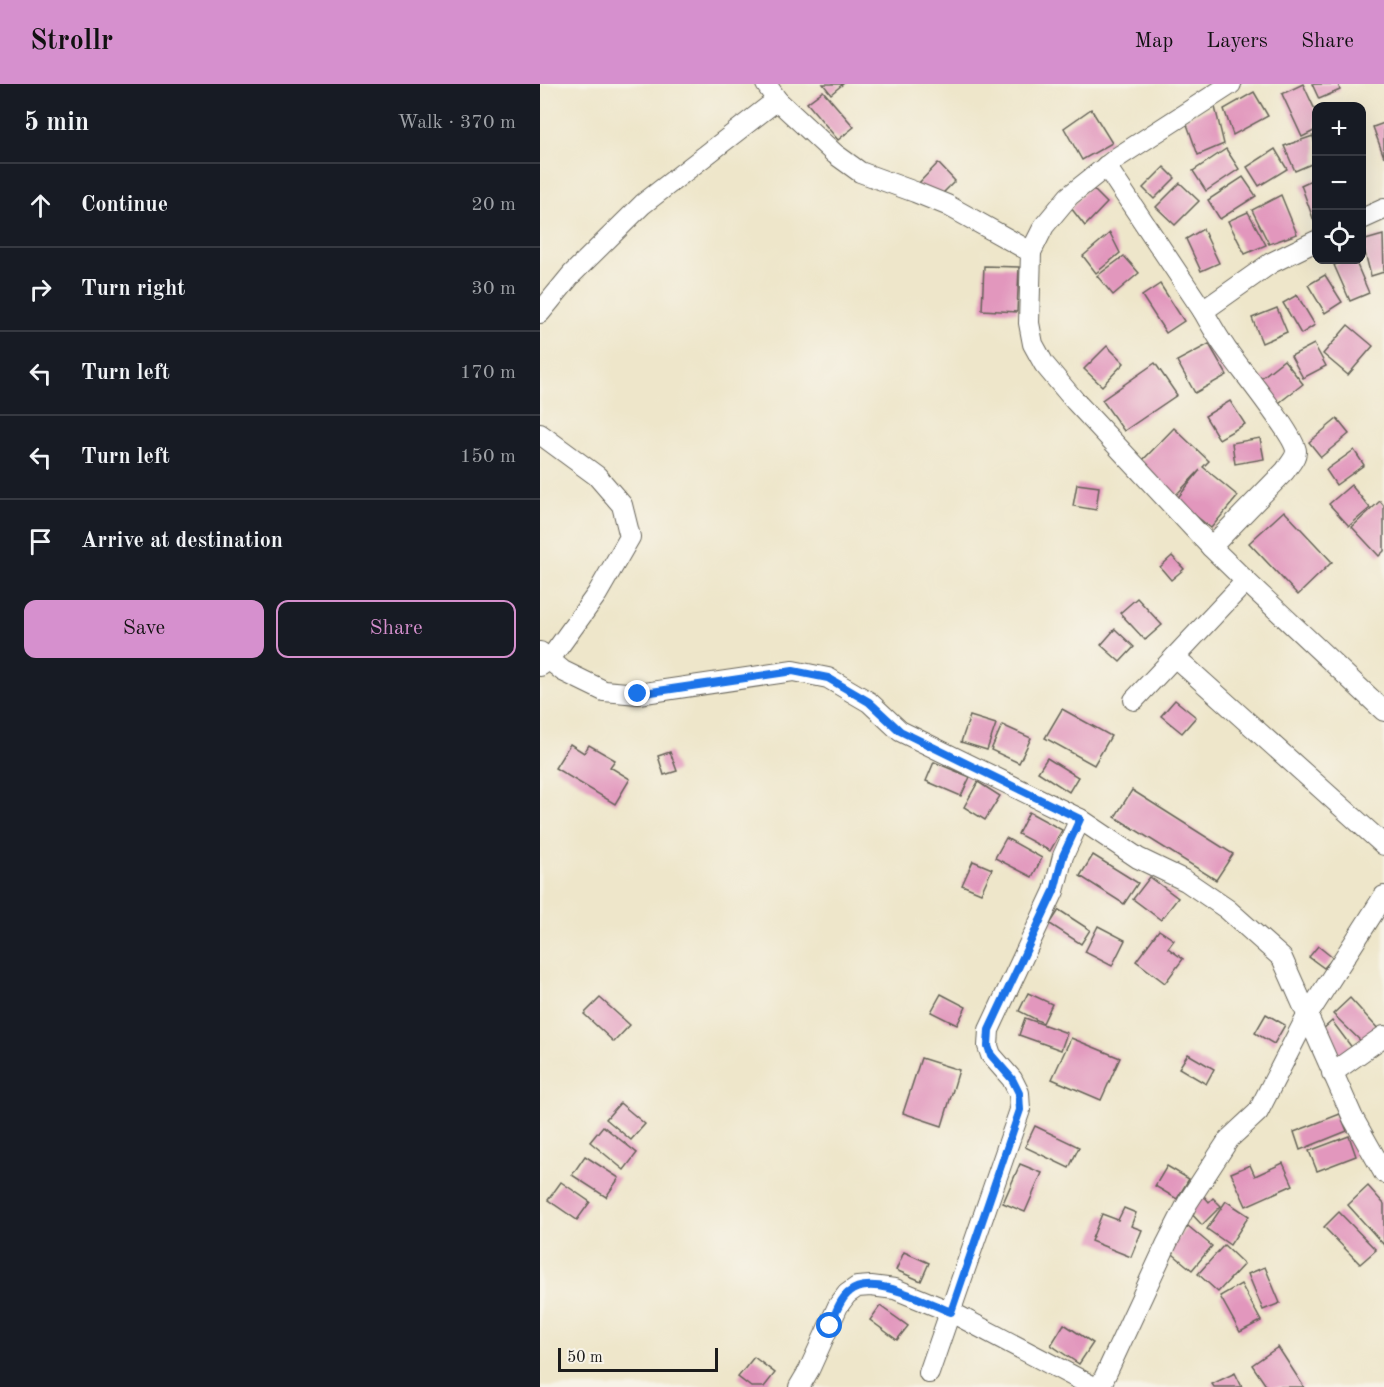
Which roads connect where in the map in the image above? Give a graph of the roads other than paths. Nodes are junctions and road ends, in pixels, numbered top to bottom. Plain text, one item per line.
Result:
1 (1231, 84) edge
2 (771, 92) edge
3 (1106, 166) junction
4 (1384, 209) edge
5 (1366, 217) edge
6 (1312, 243) edge
7 (1031, 252) junction
8 (1203, 311) junction
9 (540, 313) edge
10 (540, 434) edge
11 (1211, 547) junction
12 (1246, 581) junction
13 (1175, 657) junction
14 (543, 659) edge
15 (1134, 700) dead end
16 (1384, 711) edge
17 (1080, 819) junction
18 (1384, 844) edge
19 (1384, 896) edge
20 (1307, 1016) junction
21 (1384, 1036) edge
22 (1332, 1073) junction
23 (1384, 1173) edge
24 (951, 1312) junction
25 (929, 1374) dead end
26 (799, 1387) edge
27 (1094, 1387) edge
28 (1100, 1387) edge

1 - 3 street
2 - 7 street
2 - 9 street
3 - 7 street
3 - 8 street
4 - 5 street
6 - 8 street
7 - 11 street
8 - 11 street
10 - 14 street
11 - 12 street
12 - 13 street
12 - 16 street
13 - 15 street
13 - 18 street
14 - 17 street
17 - 20 street
17 - 24 street
19 - 20 street
20 - 22 street
20 - 28 street
21 - 22 street
22 - 23 street
24 - 25 street
24 - 26 street
24 - 27 street

